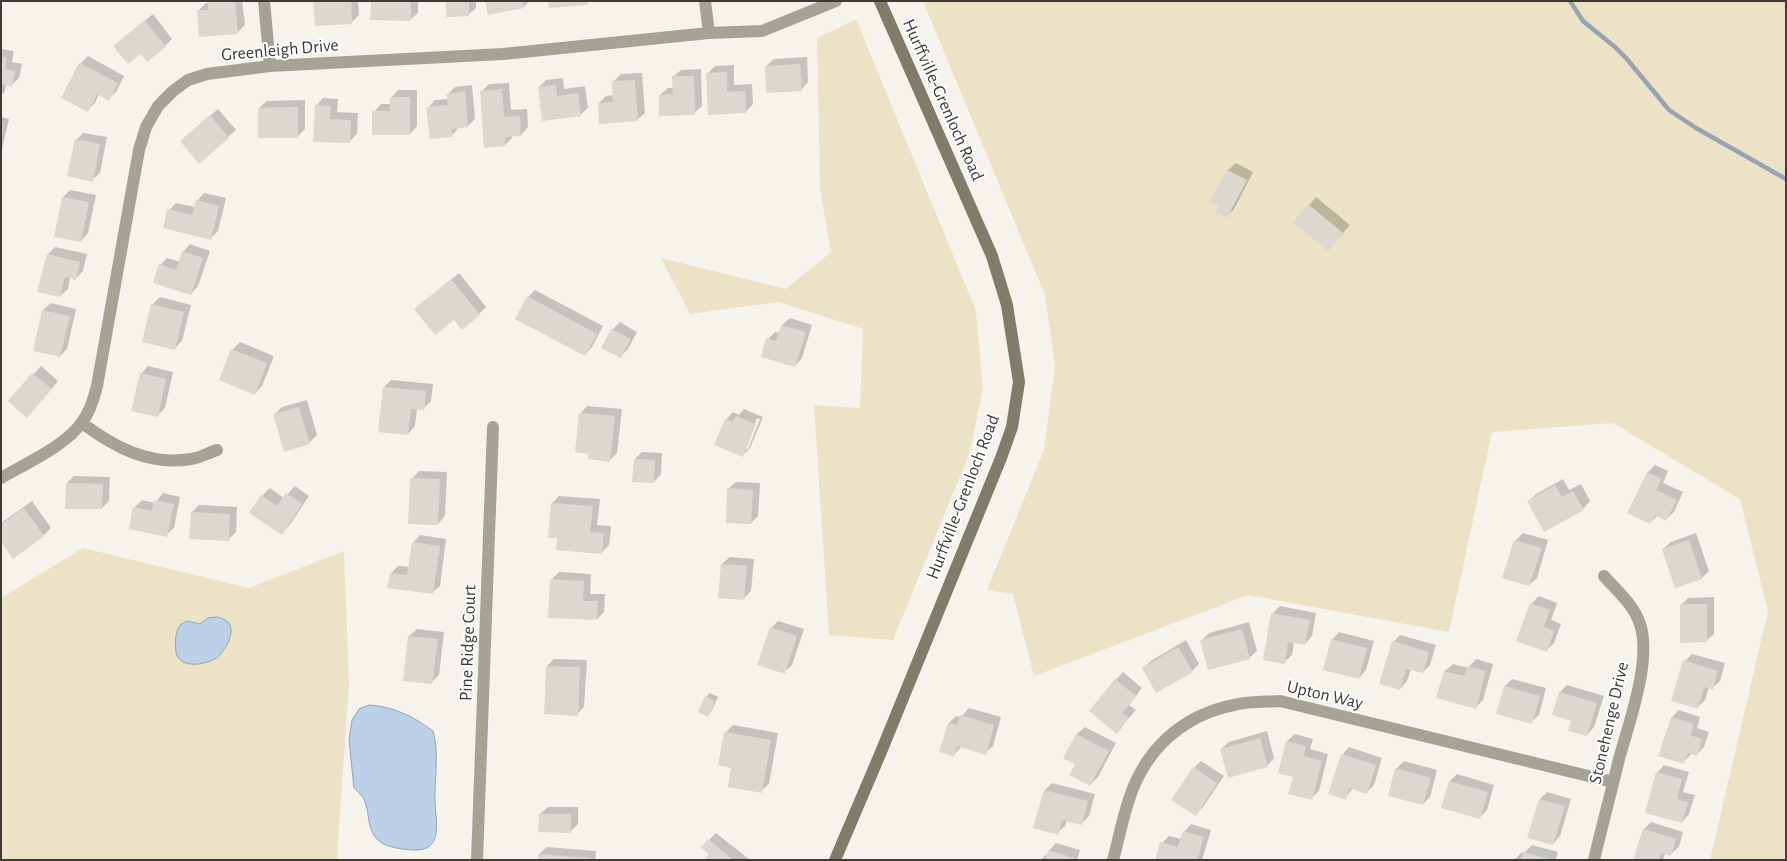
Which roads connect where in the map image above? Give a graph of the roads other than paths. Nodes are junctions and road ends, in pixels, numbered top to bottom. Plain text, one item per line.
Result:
1 (264, 1) edge
2 (705, 1) edge
3 (836, 1) edge
4 (880, 1) edge
5 (708, 33) junction
6 (270, 66) junction
7 (82, 423) junction
8 (493, 427) dead end
9 (217, 450) dead end
10 (1, 478) edge
11 (1604, 576) dead end
12 (1613, 782) junction
13 (477, 860) edge
14 (835, 860) edge
15 (1113, 860) edge
16 (1594, 860) edge

1 - 6 street
2 - 5 street
3 - 5 street, Greenleigh Drive
4 - 14 main road, Hurffville-Grenloch Road
5 - 6 street, Greenleigh Drive
6 - 7 street, Greenleigh Drive
7 - 9 street
7 - 10 street, Greenleigh Drive
8 - 13 street, Pine Ridge Court
11 - 12 street, Stonehenge Drive
12 - 15 street, Upton Way
12 - 16 street, Stonehenge Drive

